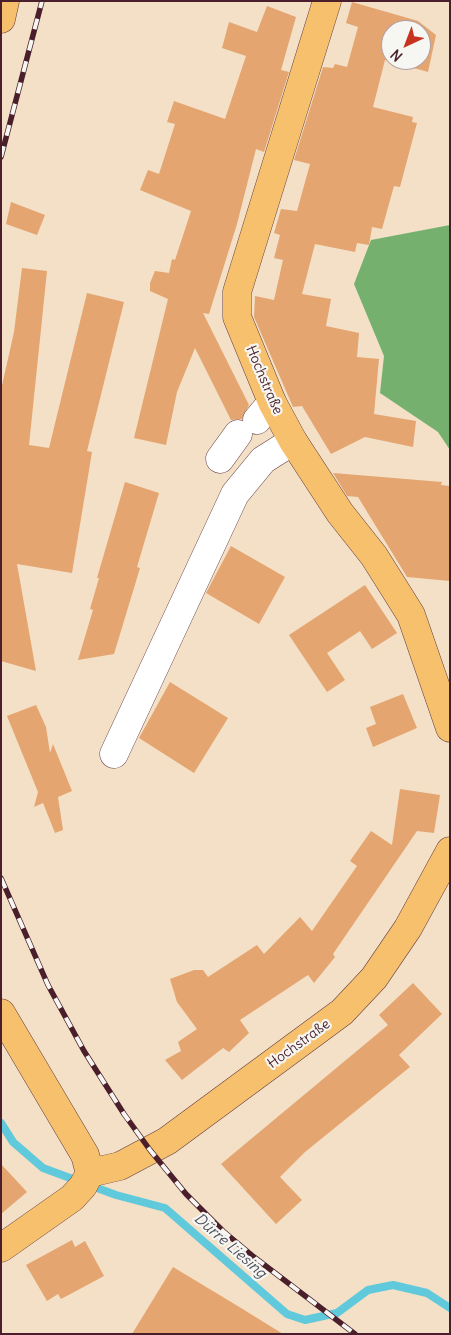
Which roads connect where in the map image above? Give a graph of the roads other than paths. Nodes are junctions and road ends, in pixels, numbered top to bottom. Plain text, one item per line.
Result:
1 (6, 1) edge
2 (323, 2) edge
3 (1, 19) edge
4 (256, 419) junction
5 (292, 441) junction
6 (220, 459) dead end
7 (450, 728) edge
8 (114, 754) dead end
9 (450, 851) edge
10 (1, 1013) edge
11 (90, 1173) junction
12 (1, 1248) edge

1 - 3 main road
2 - 4 main road, Hochstraße
4 - 5 main road, Hochstraße
4 - 6 lane
5 - 7 main road, Hochstraße
5 - 8 lane
9 - 11 main road, Hochstraße
10 - 11 main road
11 - 12 main road

